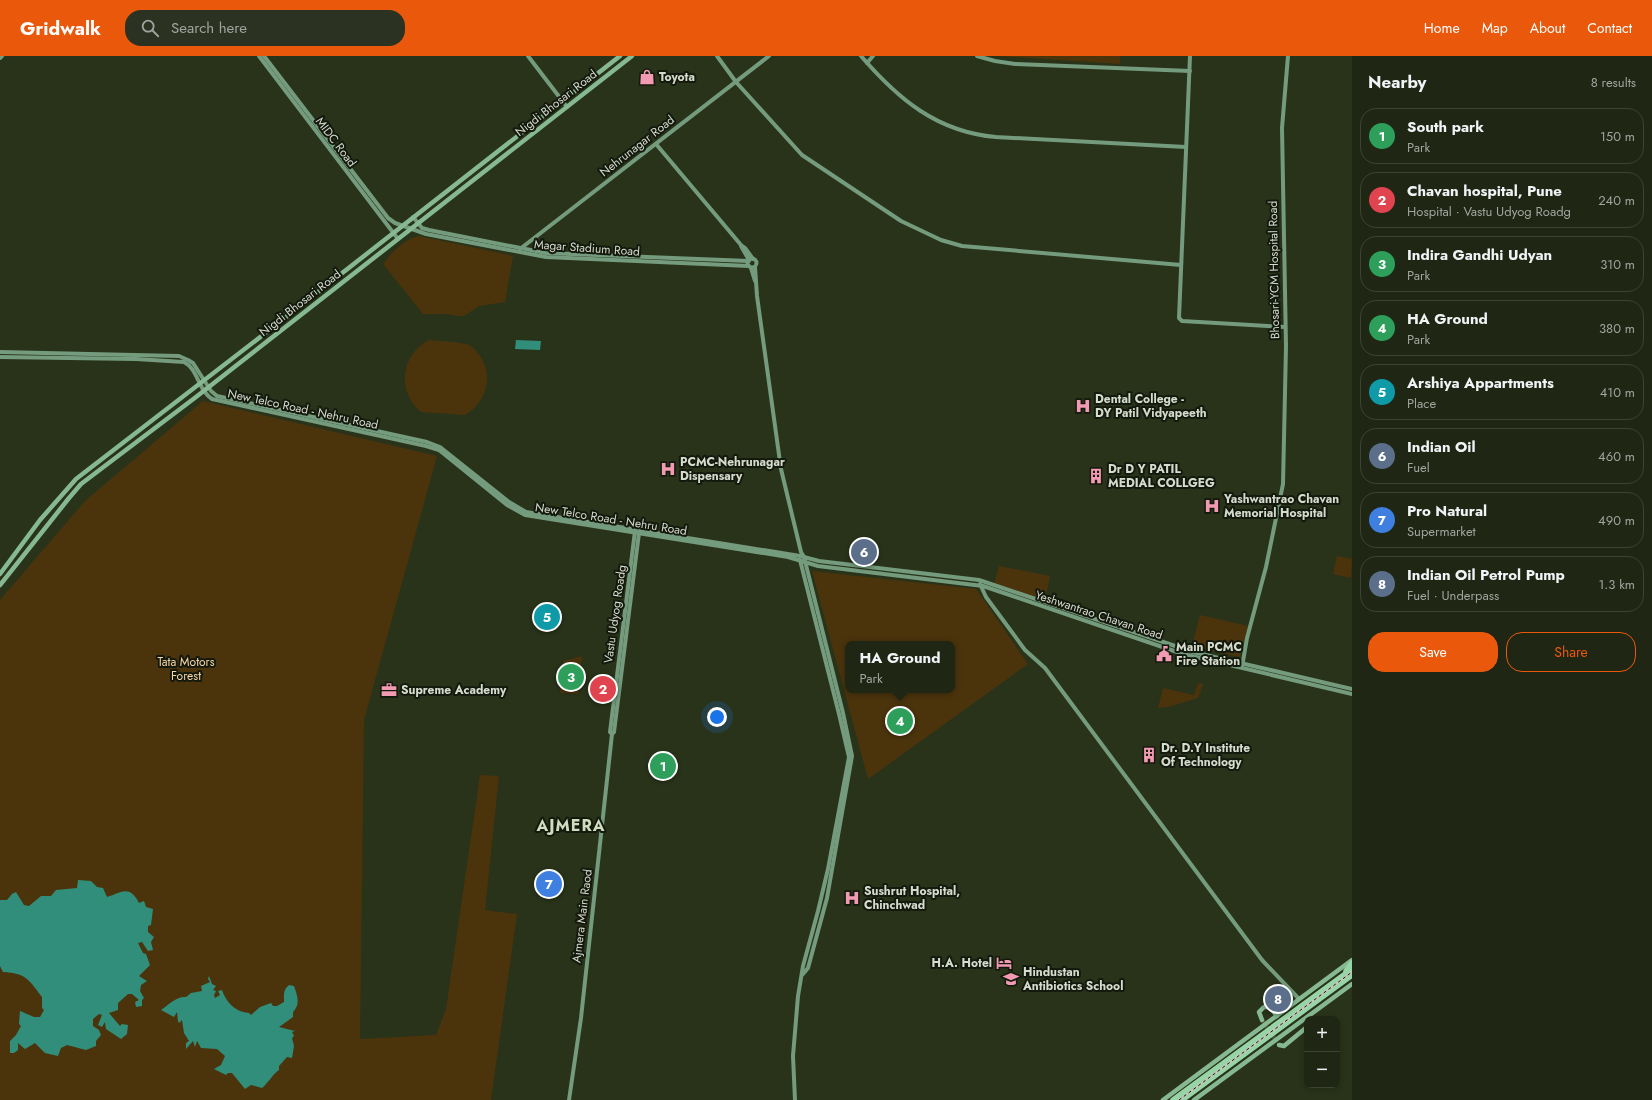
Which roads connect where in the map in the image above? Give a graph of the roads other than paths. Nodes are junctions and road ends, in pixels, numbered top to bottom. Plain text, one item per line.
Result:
1 (2, 56) edge
2 (259, 56) edge
3 (264, 56) edge
4 (528, 56) edge
5 (620, 56) edge
6 (632, 56) edge
7 (717, 56) edge
8 (769, 56) edge
9 (861, 56) edge
10 (873, 56) edge
11 (978, 56) edge
12 (1190, 56) edge
13 (1288, 56) edge
14 (0, 58) edge
15 (867, 63) junction
16 (1190, 71) junction
17 (736, 82) junction
18 (291, 94) junction
19 (562, 101) junction
20 (567, 107) junction
21 (656, 144) junction
22 (1186, 147) junction
23 (413, 218) junction
24 (418, 224) junction
25 (404, 225) junction
26 (410, 229) junction
27 (394, 233) junction
28 (398, 239) junction
29 (521, 248) junction
30 (516, 252) junction
31 (751, 264) junction
32 (1181, 265) junction
33 (1284, 327) junction
34 (0, 352) edge
35 (0, 357) edge
36 (204, 380) junction
37 (200, 384) junction
38 (208, 387) junction
39 (204, 391) junction
40 (323, 421) junction
41 (637, 532) junction
42 (801, 556) junction
43 (805, 562) junction
44 (0, 574) edge
45 (980, 583) junction
46 (0, 585) edge
47 (1242, 666) junction
48 (1352, 689) edge
49 (1352, 694) edge
50 (612, 734) joint
51 (1352, 962) edge
52 (1352, 969) edge
53 (803, 974) junction
54 (1352, 976) edge
55 (1344, 978) junction
56 (1352, 984) edge
57 (1299, 999) junction
58 (1277, 1016) junction
59 (1292, 1016) junction
60 (1311, 1016) edge
61 (1262, 1020) dead end
62 (1304, 1021) edge
63 (1304, 1029) edge
64 (1279, 1045) dead end
65 (569, 1100) edge
66 (795, 1100) edge
67 (1163, 1100) edge
68 (1173, 1100) edge
69 (1182, 1100) edge
70 (1194, 1100) edge

1 - 14 street
2 - 18 street, MIDC Road
3 - 18 street
4 - 19 street
5 - 19 main road, Nigdi Bhosari Road
6 - 20 main road, Nigdi Bhosari Road
7 - 17 street
8 - 17 street, Nehrunagar Road
9 - 15 street
10 - 15 street
11 - 16 street
12 - 16 street
13 - 33 street, Bhosari-YCM Hospital Road
15 - 22 street
16 - 22 street
17 - 21 street, Nehrunagar Road
17 - 32 street
18 - 25 street, Magar Stadium Road
18 - 27 street, MIDC Road
19 - 20 street
19 - 23 main road, Nigdi Bhosari Road
20 - 24 main road, Nigdi Bhosari Road
21 - 29 street, Nehrunagar Road
21 - 31 street
22 - 32 street
23 - 24 street, Magar Stadium Road
23 - 25 main road, Nigdi Bhosari Road
24 - 26 main road, Nigdi Bhosari Road
24 - 29 street, Magar Stadium Road
25 - 26 street, Magar Stadium Road
25 - 27 main road, Nigdi Bhosari Road
26 - 28 main road, Nigdi Bhosari Road
26 - 30 street, Magar Stadium Road
27 - 28 street, MIDC Road
27 - 36 main road, Nigdi Bhosari Road
28 - 38 main road, Nigdi Bhosari Road
29 - 30 street, Nehrunagar Road
29 - 31 street, Magar Stadium Road
30 - 31 street, Magar Stadium Road
31 - 42 street
32 - 33 street
33 - 47 street, Bhosari-YCM Hospital Road
34 - 36 street, New Telco Road - Nehru Road
35 - 37 street, New Telco Road - Nehru Road
36 - 37 main road, Nigdi Bhosari Road
36 - 38 street, New Telco Road - Nehru Road
37 - 39 street, New Telco Road - Nehru Road
37 - 44 main road, Nigdi Bhosari Road
38 - 39 main road, Nigdi Bhosari Road
38 - 40 street, New Telco Road - Nehru Road
39 - 40 street, New Telco Road - Nehru Road
39 - 46 main road, Nigdi Bhosari Road
40 - 41 street, New Telco Road - Nehru Road
41 - 42 street, New Telco Road - Nehru Road
41 - 50 street, Vastu Udyog Roadg
42 - 43 street, New Telco Road - Nehru Road
42 - 45 street, New Telco Road - Nehru Road
42 - 53 street
43 - 45 street, New Telco Road - Nehru Road
43 - 53 street
45 - 47 street, Yeshwantrao Chavan Road
45 - 57 street
47 - 48 street, Yeshwantrao Chavan Road
47 - 49 street, Yeshwantrao Chavan Road
50 - 65 street, Ajmera Main Raod
51 - 55 highway
51 - 57 main road
52 - 55 highway
53 - 66 street
54 - 55 highway
55 - 59 highway
56 - 60 main road
57 - 58 main road
58 - 61 main road
58 - 67 main road
59 - 68 highway
59 - 69 highway
62 - 70 main road
63 - 64 main road

